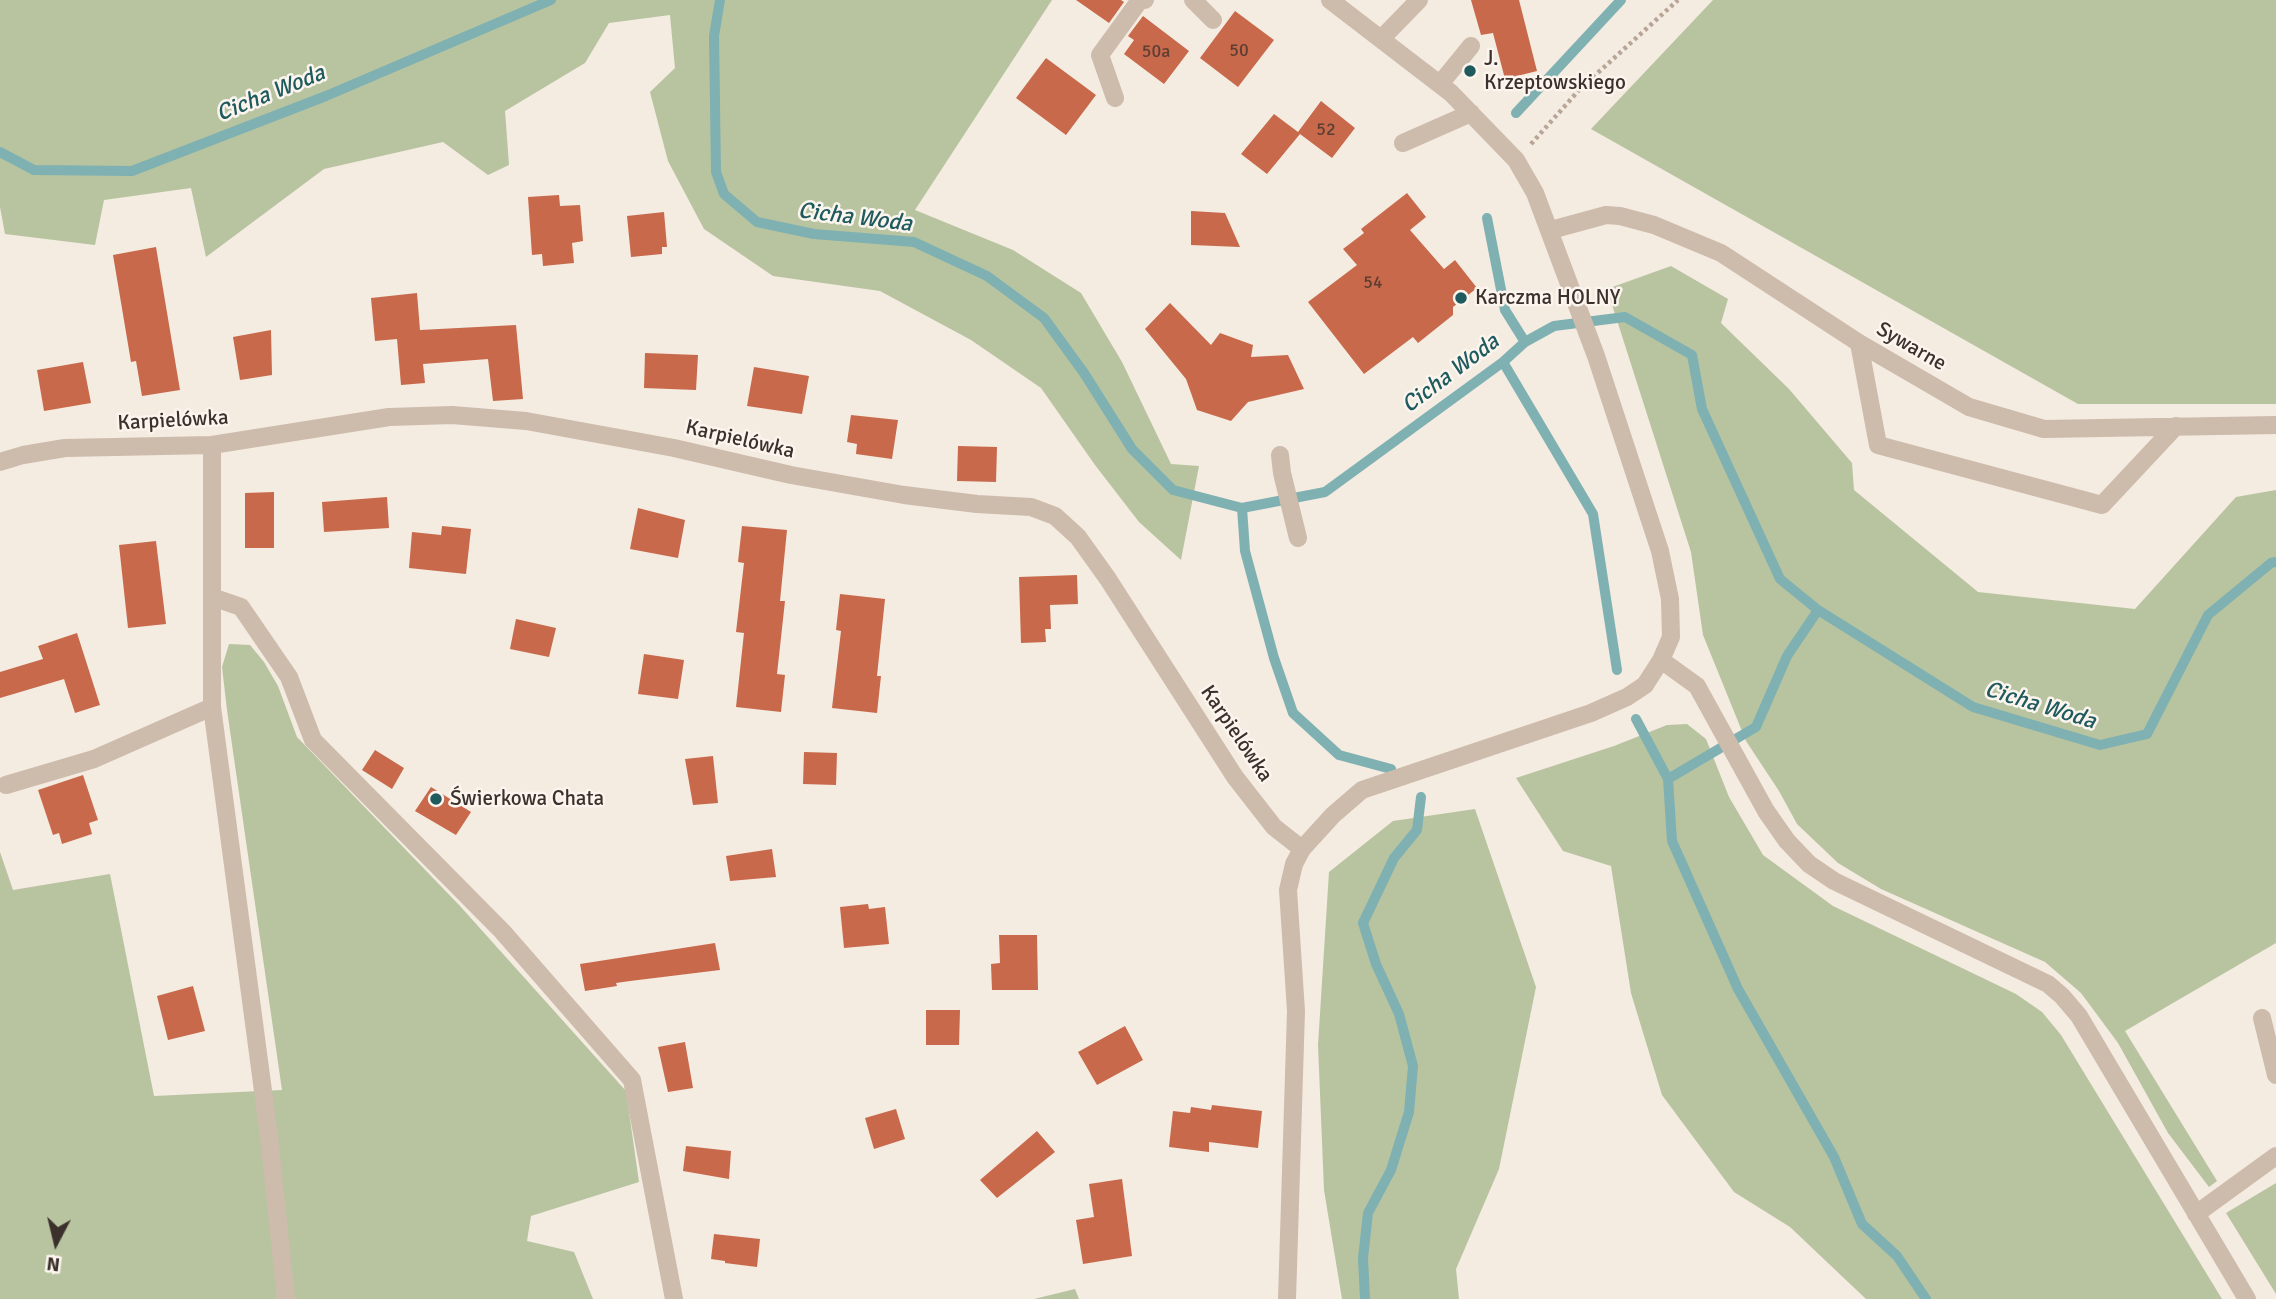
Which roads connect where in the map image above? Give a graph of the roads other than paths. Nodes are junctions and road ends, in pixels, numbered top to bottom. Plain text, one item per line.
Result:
1 (1144, 0) edge
2 (1193, 0) edge
3 (1330, 0) edge
4 (1419, 0) edge
5 (1213, 20) dead end
6 (1381, 39) junction
7 (1471, 46) dead end
8 (1440, 84) junction
9 (1115, 98) dead end
10 (1471, 113) junction
11 (1403, 142) dead end
12 (1551, 230) junction
13 (1859, 343) junction
14 (2276, 425) edge
15 (2176, 426) junction
16 (212, 445) junction
17 (1280, 455) dead end
18 (0, 462) edge
19 (1295, 519) dead end
20 (212, 597) junction
21 (1661, 660) junction
22 (212, 707) junction
23 (6, 785) dead end
24 (1302, 849) junction
25 (2262, 1018) dead end
26 (2276, 1075) edge
27 (2276, 1156) edge
28 (2196, 1213) junction
29 (286, 1299) edge
30 (674, 1299) edge
31 (1287, 1299) edge
32 (2247, 1299) edge

1 - 9 street
2 - 5 street
3 - 6 street
4 - 6 street
6 - 8 street
7 - 8 street
8 - 10 street
10 - 11 street
10 - 12 street
12 - 13 street, Sywarne
12 - 21 street
13 - 15 street, Sywarne
13 - 15 street
14 - 15 street, Sywarne
16 - 18 street, Karpielówka
16 - 20 street
16 - 24 street, Karpielówka
17 - 19 street
20 - 22 street
20 - 30 street
21 - 24 street
21 - 28 street
22 - 23 street
22 - 29 street
24 - 31 street
25 - 26 street
27 - 28 street
28 - 32 street

